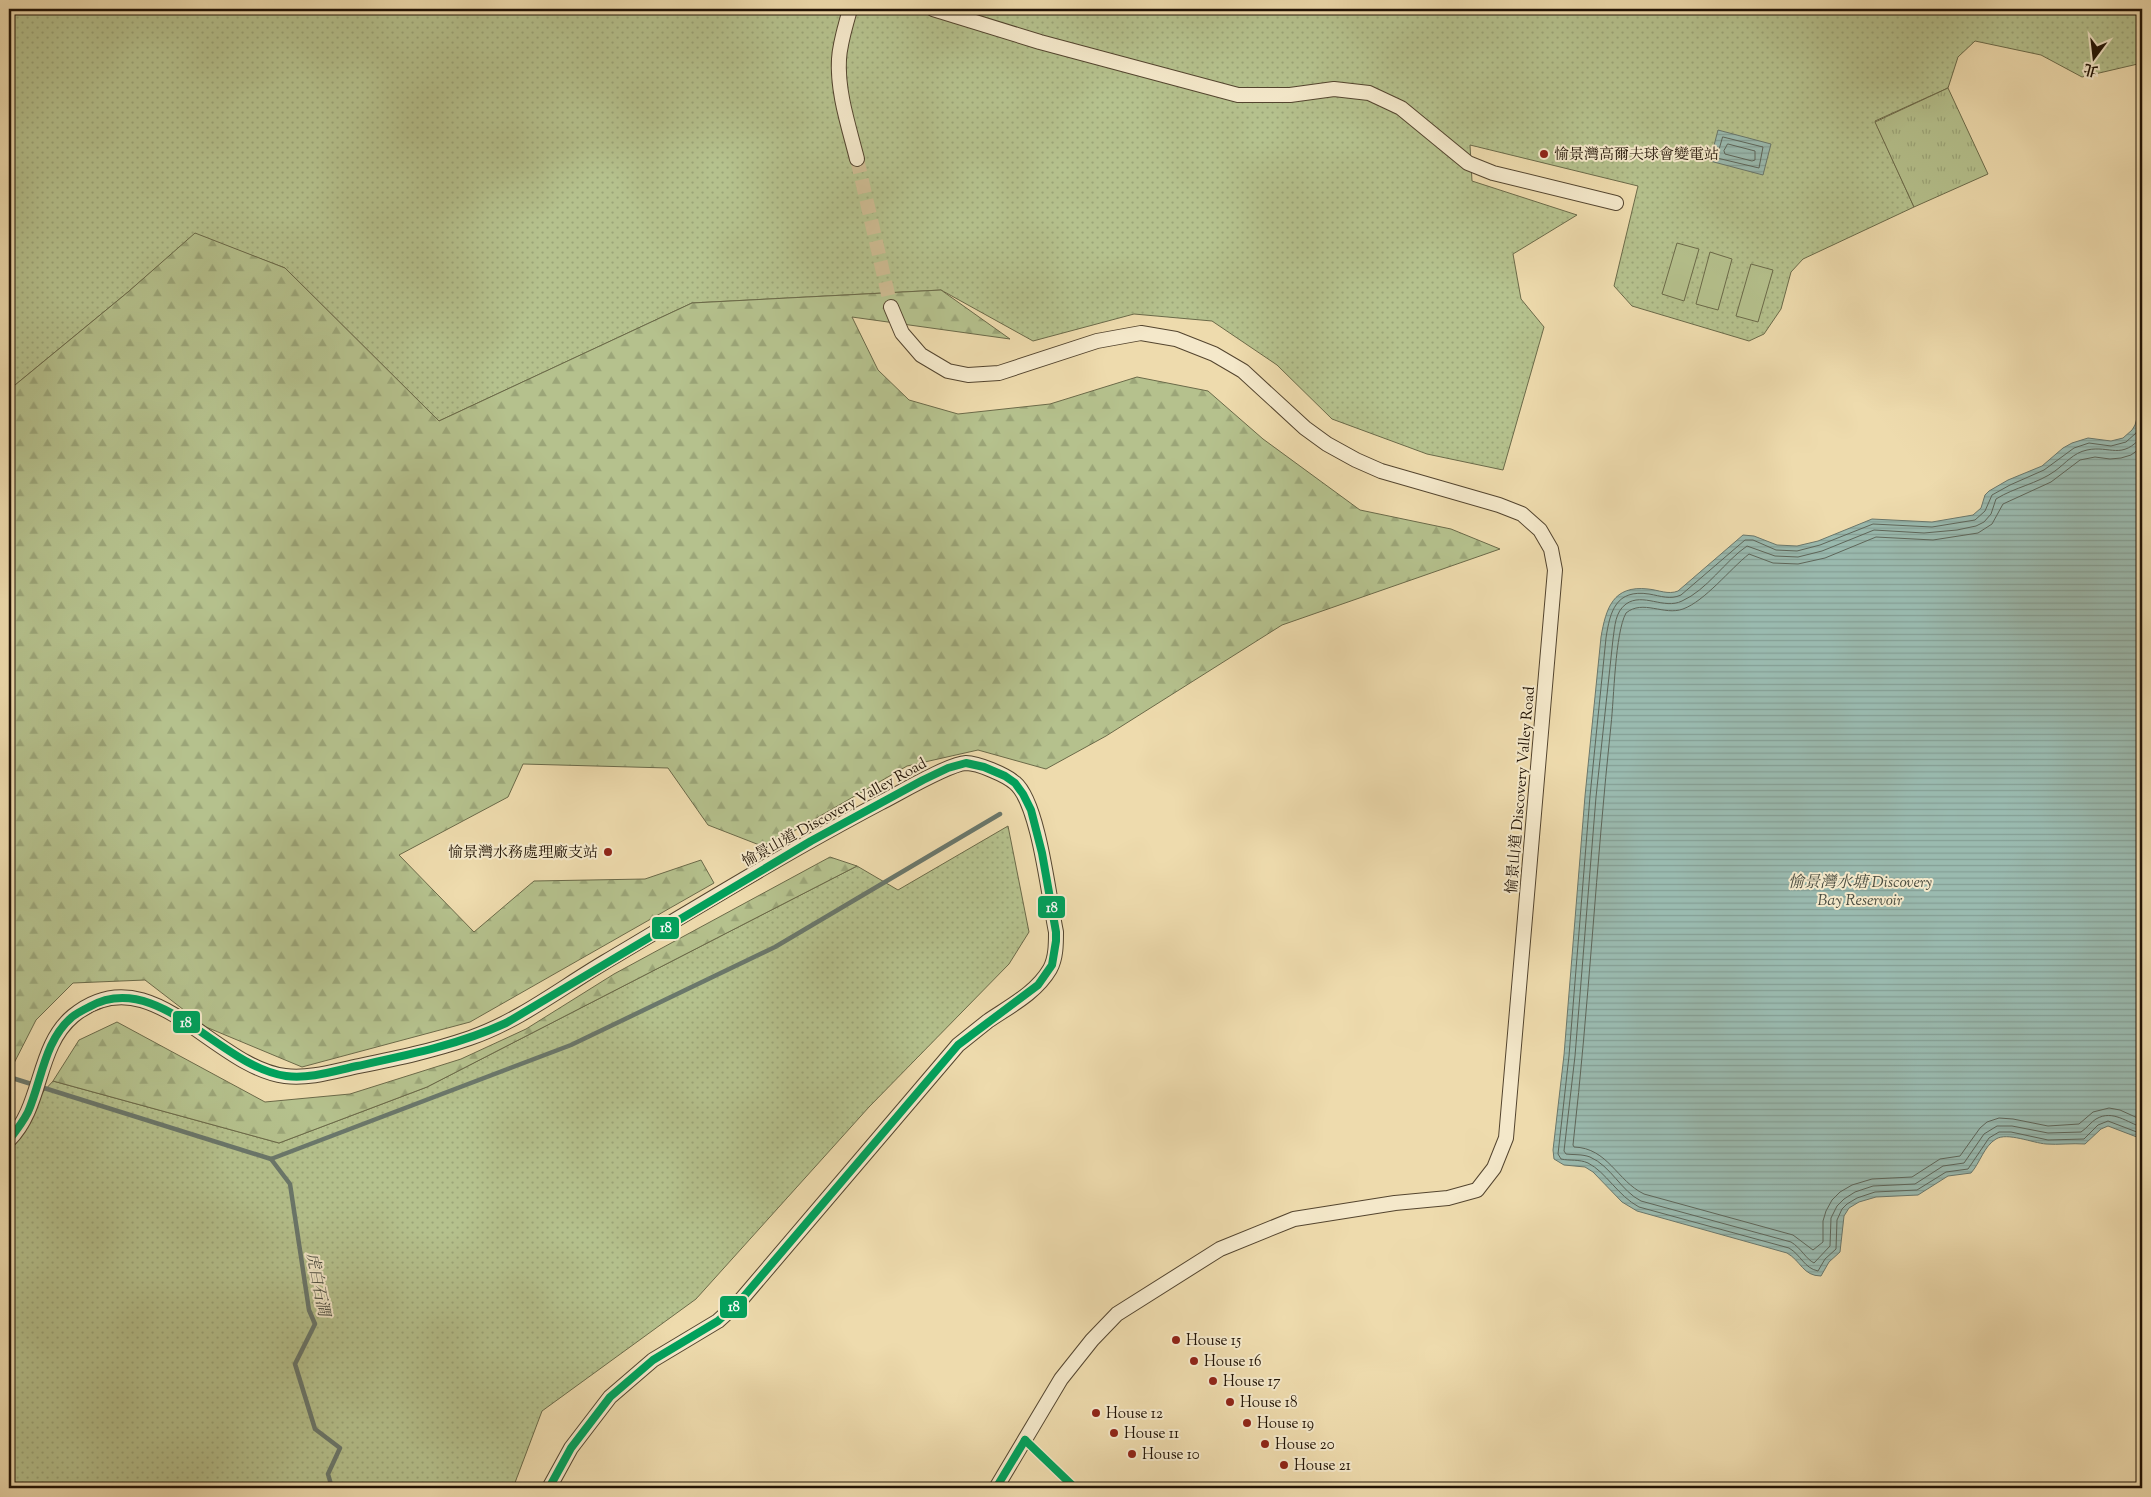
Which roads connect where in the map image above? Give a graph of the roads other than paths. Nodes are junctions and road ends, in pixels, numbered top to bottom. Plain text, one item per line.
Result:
1 (850, 9) edge
2 (933, 9) edge
3 (857, 159) tunnel mouth
4 (1616, 203) dead end
5 (891, 307) tunnel mouth
6 (9, 1140) edge
7 (549, 1488) edge
8 (996, 1488) edge

1 - 3 street
2 - 4 street
5 - 8 street, 愉景山道 Discovery Valley Road
6 - 7 street, 愉景山道 Discovery Valley Road

